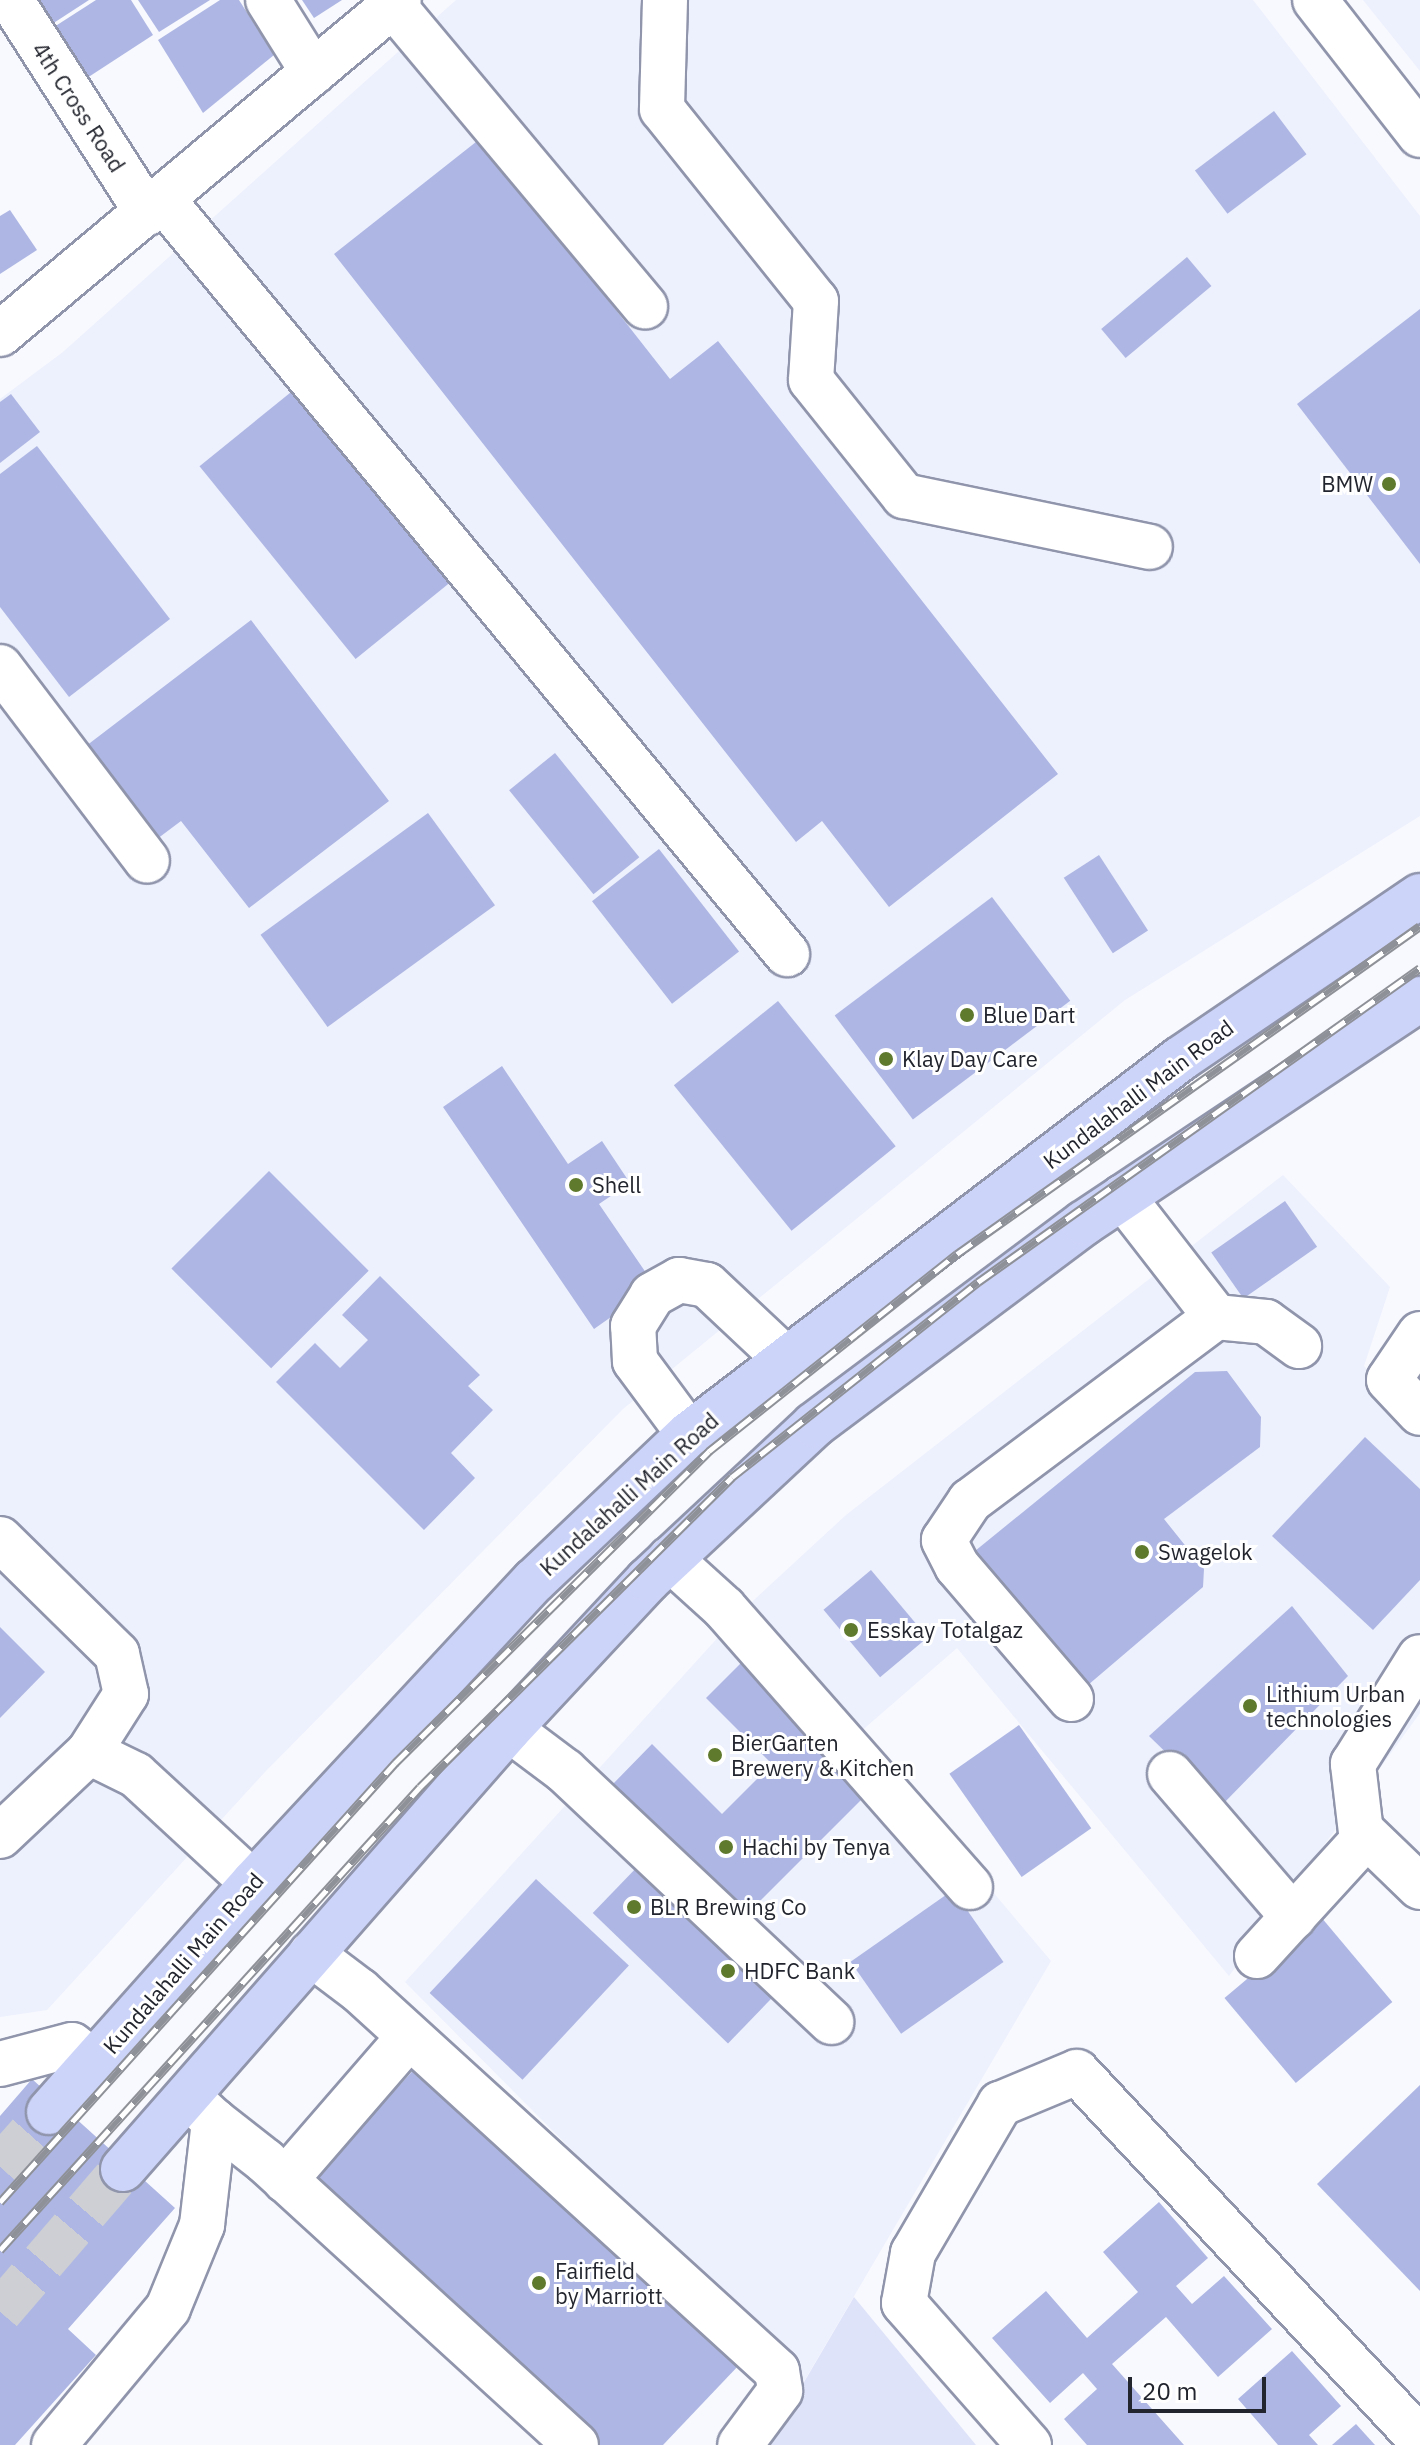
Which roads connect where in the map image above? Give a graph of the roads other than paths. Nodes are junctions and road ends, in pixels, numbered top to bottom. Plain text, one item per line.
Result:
1 (11, 0) edge
2 (268, 0) edge
3 (665, 0) edge
4 (1315, 0) edge
5 (396, 3) edge
6 (313, 72) junction
7 (1420, 135) edge
8 (155, 206) junction
9 (645, 306) dead end
10 (0, 334) edge
11 (1150, 547) dead end
12 (0, 667) edge
13 (147, 861) dead end
14 (1420, 896) edge
15 (787, 954) dead end
16 (1420, 999) edge
17 (1123, 1197) junction
18 (1216, 1317) junction
19 (1420, 1334) edge
20 (1299, 1346) dead end
21 (788, 1361) junction
22 (1420, 1413) edge
23 (689, 1434) junction
24 (0, 1539) edge
25 (670, 1559) junction
26 (1420, 1657) edge
27 (1071, 1699) dead end
28 (509, 1729) junction
29 (89, 1752) junction
30 (1170, 1774) dead end
31 (1363, 1832) junction
32 (0, 1836) edge
33 (253, 1883) junction
34 (970, 1887) dead end
35 (1420, 1887) edge
36 (1293, 1917) junction
37 (311, 1954) junction
38 (1257, 1956) dead end
39 (831, 2022) dead end
40 (408, 2038) junction
41 (95, 2063) junction
42 (0, 2064) edge
43 (201, 2108) junction
44 (49, 2112) tunnel mouth
45 (123, 2169) tunnel mouth
46 (285, 2180) junction
47 (75, 2437) edge
48 (1420, 2439) edge
49 (576, 2445) edge
50 (740, 2445) edge
51 (1029, 2445) edge

1 - 8 street, 4th Cross Road
2 - 6 street
3 - 11 street
4 - 7 street
5 - 6 street
5 - 9 street
6 - 8 street
8 - 10 street
8 - 15 street, 4th Cross Road
12 - 13 street
14 - 21 main road, Kundalahalli Main Road
16 - 17 main road
17 - 18 street
17 - 25 main road
18 - 20 street
18 - 27 street
19 - 22 street
21 - 23 main road, Kundalahalli Main Road
21 - 23 street
23 - 33 main road, Kundalahalli Main Road
24 - 29 street
25 - 28 main road
25 - 34 street
26 - 31 street
28 - 37 main road
28 - 39 street
29 - 32 street
29 - 33 street
30 - 36 street
31 - 35 street
31 - 36 street
33 - 41 main road, Kundalahalli Main Road
36 - 38 street
37 - 40 street
37 - 43 main road
40 - 46 street
40 - 50 street
41 - 42 street
41 - 44 main road, Kundalahalli Main Road
43 - 45 main road
43 - 46 street
43 - 47 street
46 - 49 street
48 - 51 street

